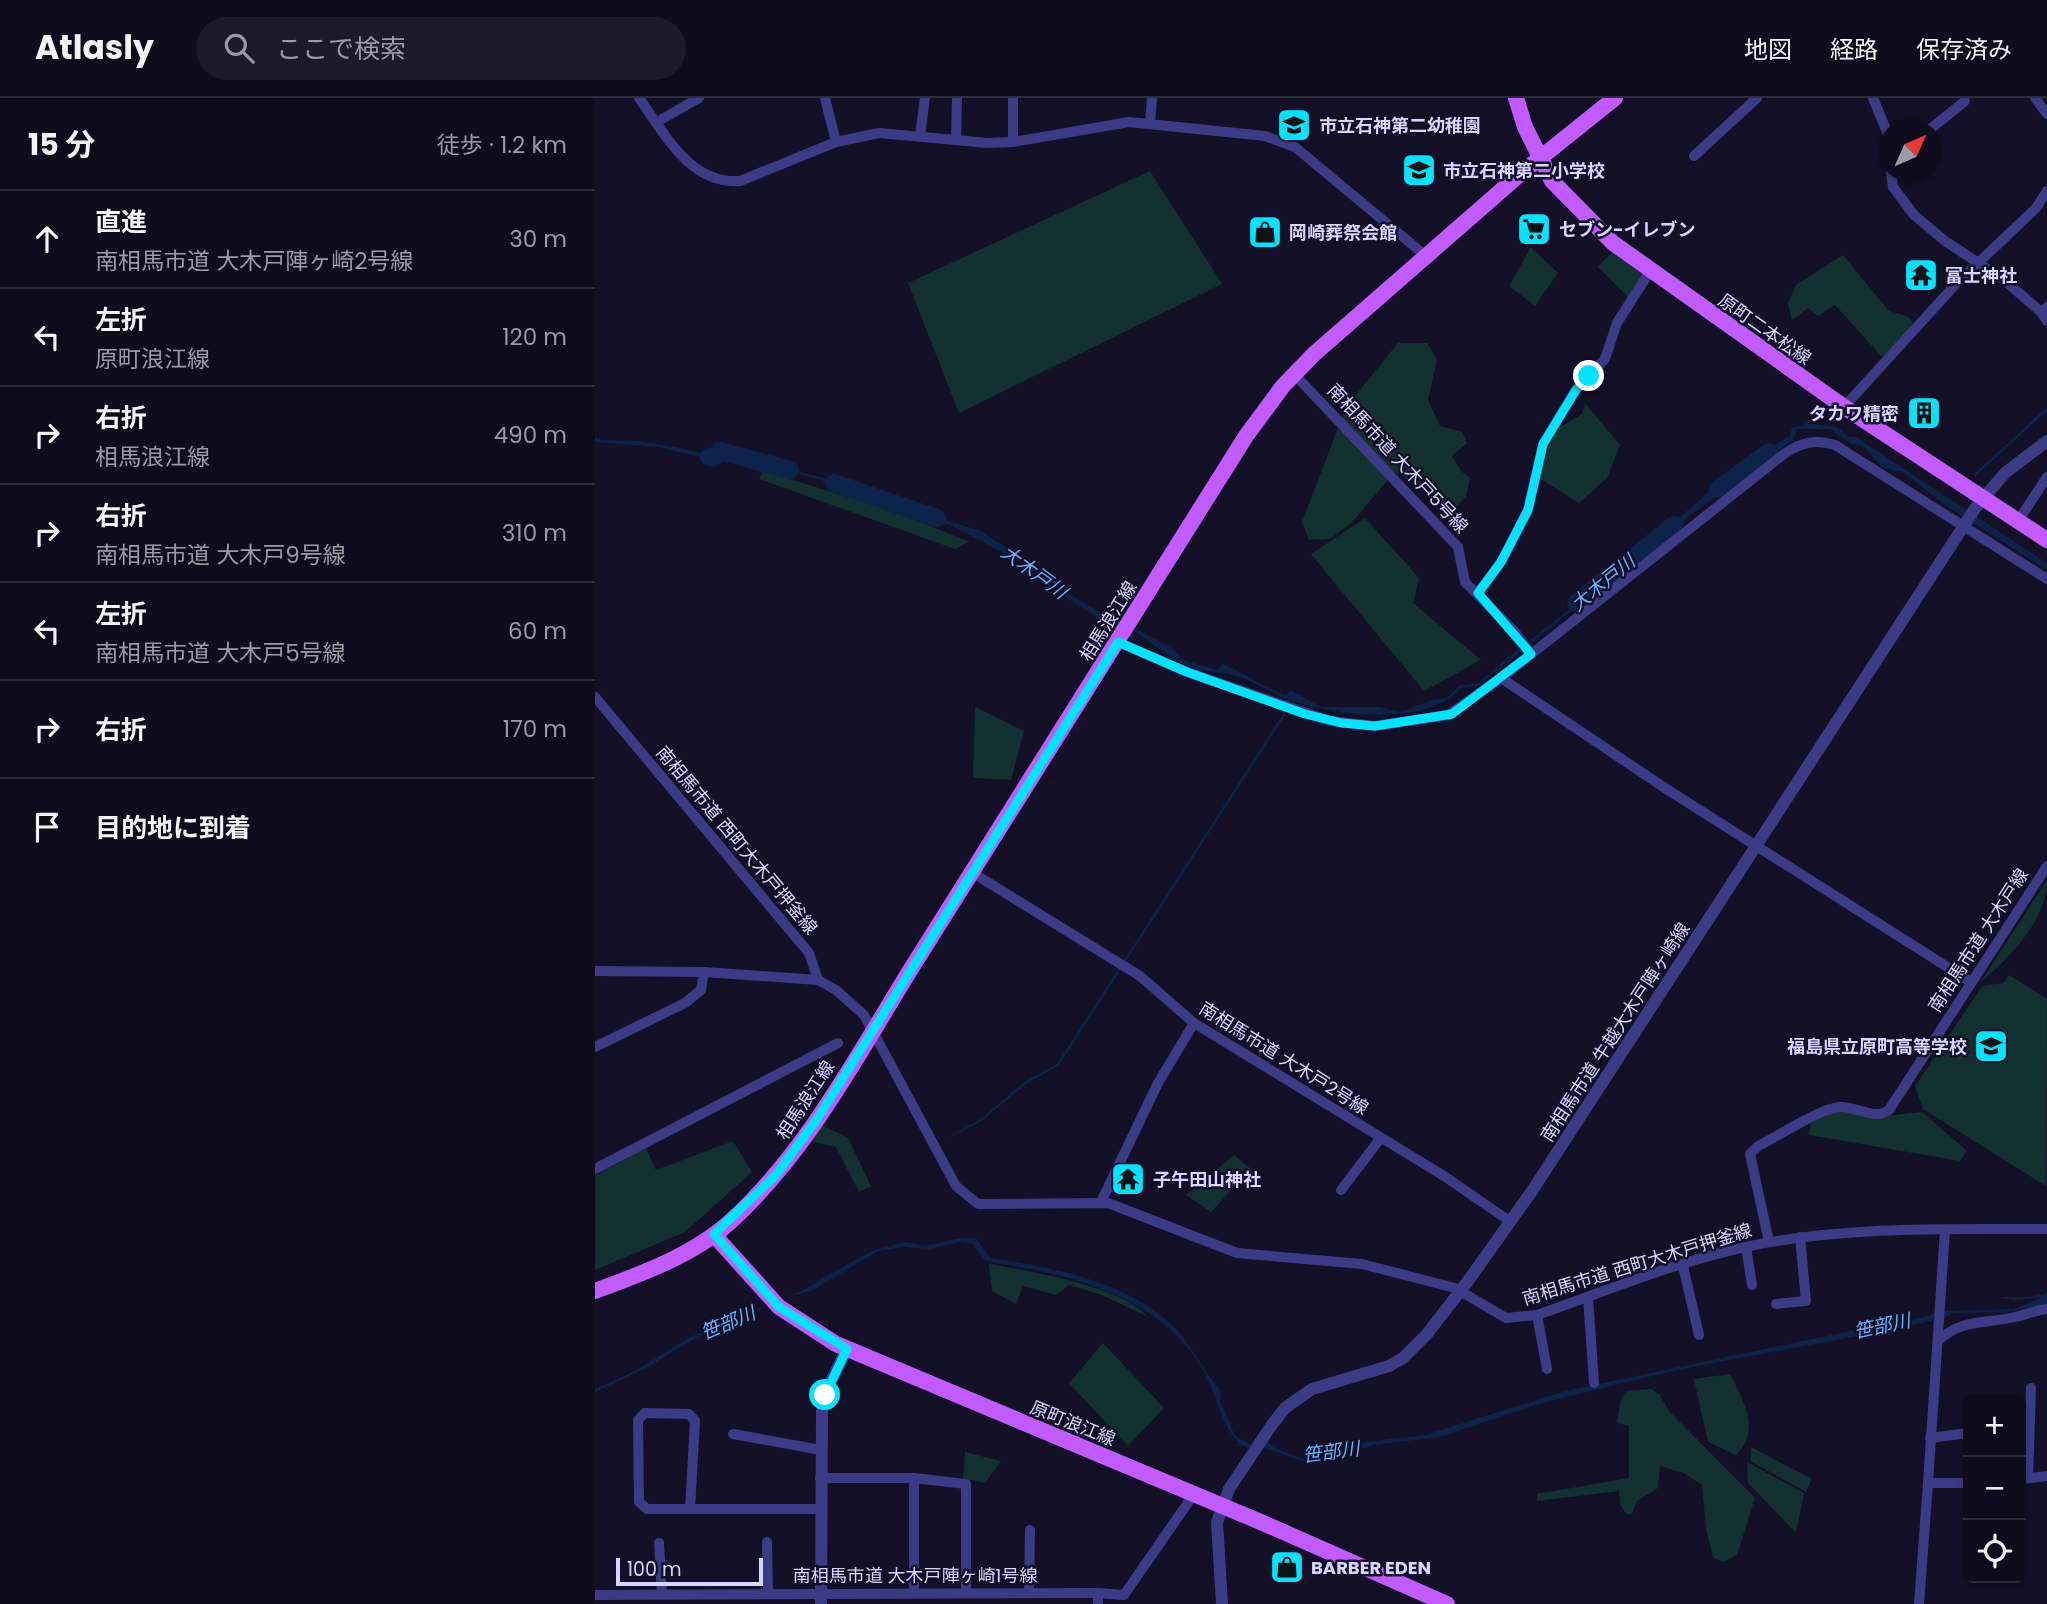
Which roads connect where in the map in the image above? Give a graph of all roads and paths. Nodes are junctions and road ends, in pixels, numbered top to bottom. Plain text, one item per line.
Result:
1 (639, 98) edge
2 (699, 98) edge
3 (825, 98) edge
4 (925, 98) edge
5 (957, 98) edge
6 (1013, 98) edge
7 (1152, 98) edge
8 (1516, 98) edge
9 (1615, 98) edge
10 (1758, 98) edge
11 (1873, 98) edge
12 (2035, 98) edge
13 (1965, 99) edge
14 (2047, 114) edge
15 (1882, 119) edge
16 (1942, 119) edge
17 (657, 122) junction
18 (1150, 124) junction
19 (921, 136) junction
20 (956, 140) junction
21 (836, 142) junction
22 (1013, 142) junction
23 (1694, 156) dead end
24 (1539, 158) junction
25 (1892, 182) edge
26 (2047, 191) edge
27 (1426, 256) junction
28 (1979, 264) junction
29 (1650, 271) junction
30 (2045, 313) edge
31 (1294, 374) junction
32 (1844, 407) junction
33 (2047, 441) edge
34 (2047, 477) edge
35 (1979, 502) junction
36 (2018, 521) junction
37 (1964, 526) junction
38 (2047, 540) edge
39 (2047, 579) edge
40 (1478, 593) junction
41 (1120, 639) junction
42 (1531, 654) junction
43 (1501, 678) junction
44 (595, 697) edge
45 (1757, 845) junction
46 (2047, 866) edge
47 (973, 873) junction
48 (595, 971) edge
49 (704, 972) junction
50 (818, 980) junction
51 (1971, 982) junction
52 (1194, 1023) junction
53 (871, 1031) junction
54 (838, 1043) dead end
55 (595, 1047) edge
56 (1380, 1139) junction
57 (595, 1169) edge
58 (1341, 1190) dead end
59 (1101, 1202) junction
60 (1511, 1222) junction
61 (2047, 1229) edge
62 (1945, 1230) junction
63 (714, 1234) junction
64 (1800, 1237) junction
65 (1769, 1242) junction
66 (1746, 1247) junction
67 (1683, 1266) junction
68 (1752, 1285) dead end
69 (595, 1291) edge
70 (1460, 1291) junction
71 (1588, 1297) junction
72 (1776, 1304) dead end
73 (2047, 1309) edge
74 (1537, 1315) junction
75 (1699, 1335) dead end
76 (1938, 1337) junction
77 (847, 1349) junction
78 (1547, 1369) dead end
79 (1594, 1383) dead end
80 (2031, 1388) dead end
81 (733, 1434) dead end
82 (1963, 1434) edge
83 (1930, 1438) junction
84 (821, 1450) junction
85 (2026, 1457) edge
86 (2047, 1476) edge
87 (820, 1478) junction
88 (914, 1478) junction
89 (2026, 1478) edge
90 (1929, 1483) junction
91 (1963, 1483) edge
92 (1194, 1494) junction
93 (1222, 1506) junction
94 (690, 1509) junction
95 (820, 1509) junction
96 (1030, 1530) dead end
97 (768, 1542) dead end
98 (659, 1543) dead end
99 (914, 1591) junction
100 (966, 1591) junction
101 (1029, 1592) junction
102 (768, 1594) junction
103 (595, 1595) edge
104 (657, 1597) edge
105 (821, 1598) edge
106 (1098, 1598) edge
107 (682, 1600) edge
108 (1222, 1604) edge
109 (1447, 1604) edge
110 (1919, 1604) edge

1 - 17 street
2 - 17 street
3 - 21 street
4 - 19 street
5 - 20 street
6 - 22 street
7 - 18 street
8 - 24 main road, 原町二本松線
9 - 24 main road, 相馬浪江線
10 - 23 street
11 - 15 street
12 - 14 street
13 - 16 street
17 - 21 street
18 - 22 street
18 - 27 street
19 - 20 street
19 - 21 street
20 - 22 street
24 - 27 main road, 相馬浪江線
24 - 29 main road, 原町二本松線
25 - 28 street
26 - 28 street
27 - 31 main road, 相馬浪江線
28 - 30 street
28 - 32 street
29 - 32 main road, 原町二本松線
29 - 40 street
31 - 40 street, 南相馬市道 大木戸5号線
31 - 41 main road, 相馬浪江線
32 - 35 main road, 原町二本松線
33 - 35 street, 南相馬市道 牛越大木戸陣ヶ崎線
34 - 36 street
35 - 36 main road, 原町二本松線
35 - 37 street, 南相馬市道 牛越大木戸陣ヶ崎線
36 - 38 main road, 原町二本松線
37 - 39 street
37 - 42 street
37 - 45 street, 南相馬市道 牛越大木戸陣ヶ崎線
40 - 42 street, 南相馬市道 大木戸5号線
41 - 43 street
41 - 47 main road, 相馬浪江線
42 - 43 street
43 - 45 street
44 - 50 street, 南相馬市道 西町大木戸押釜線
45 - 51 street
45 - 60 street, 南相馬市道 牛越大木戸陣ヶ崎線
46 - 51 street, 南相馬市道 大木戸線
47 - 52 street, 南相馬市道 大木戸2号線
47 - 53 main road, 相馬浪江線
48 - 49 street
49 - 50 street
49 - 55 street
50 - 53 street, 南相馬市道 西町大木戸押釜線
51 - 65 street, 南相馬市道 大木戸線
52 - 56 street, 南相馬市道 大木戸2号線
52 - 59 street
53 - 59 street, 南相馬市道 西町大木戸押釜線
53 - 63 main road, 相馬浪江線
54 - 57 street
56 - 58 street
56 - 60 street, 南相馬市道 大木戸2号線
59 - 70 street, 南相馬市道 西町大木戸押釜線
60 - 70 street, 南相馬市道 牛越大木戸陣ヶ崎線
61 - 62 street, 南相馬市道 西町大木戸押釜線
62 - 64 street, 南相馬市道 西町大木戸押釜線
62 - 76 street
63 - 69 main road, 相馬浪江線
63 - 77 main road, 原町浪江線
64 - 65 street, 南相馬市道 西町大木戸押釜線
64 - 72 street
65 - 66 street, 南相馬市道 西町大木戸押釜線
66 - 67 street, 南相馬市道 西町大木戸押釜線
66 - 68 street
67 - 71 street, 南相馬市道 西町大木戸押釜線
67 - 75 street
70 - 74 street, 南相馬市道 西町大木戸押釜線
70 - 93 street, 南相馬市道 牛越大木戸陣ヶ崎線
71 - 74 street, 南相馬市道 西町大木戸押釜線
71 - 79 street
73 - 76 street
74 - 78 street
76 - 83 street
77 - 84 street
77 - 92 main road, 原町浪江線
80 - 85 street
81 - 84 street
82 - 83 street
83 - 90 street
84 - 87 street
86 - 89 street
87 - 88 street
87 - 95 street
88 - 99 street
88 - 100 street
90 - 91 street
90 - 110 street
92 - 93 main road, 原町浪江線
92 - 106 street, 南相馬市道 大木戸陣ヶ崎1号線
93 - 108 street, 南相馬市道 牛越大木戸陣ヶ崎線
93 - 109 main road, 原町浪江線
94 - 94 street
94 - 95 street
95 - 105 street
96 - 101 street
97 - 102 street
98 - 104 street
99 - 100 street, 南相馬市道 大木戸陣ヶ崎1号線
99 - 105 street, 南相馬市道 大木戸陣ヶ崎1号線
100 - 101 street, 南相馬市道 大木戸陣ヶ崎1号線
101 - 106 street, 南相馬市道 大木戸陣ヶ崎1号線
102 - 105 street, 南相馬市道 大木戸陣ヶ崎1号線
102 - 107 street, 南相馬市道 大木戸陣ヶ崎1号線
103 - 104 street, 南相馬市道 大木戸陣ヶ崎1号線
104 - 107 street, 南相馬市道 大木戸陣ヶ崎1号線

